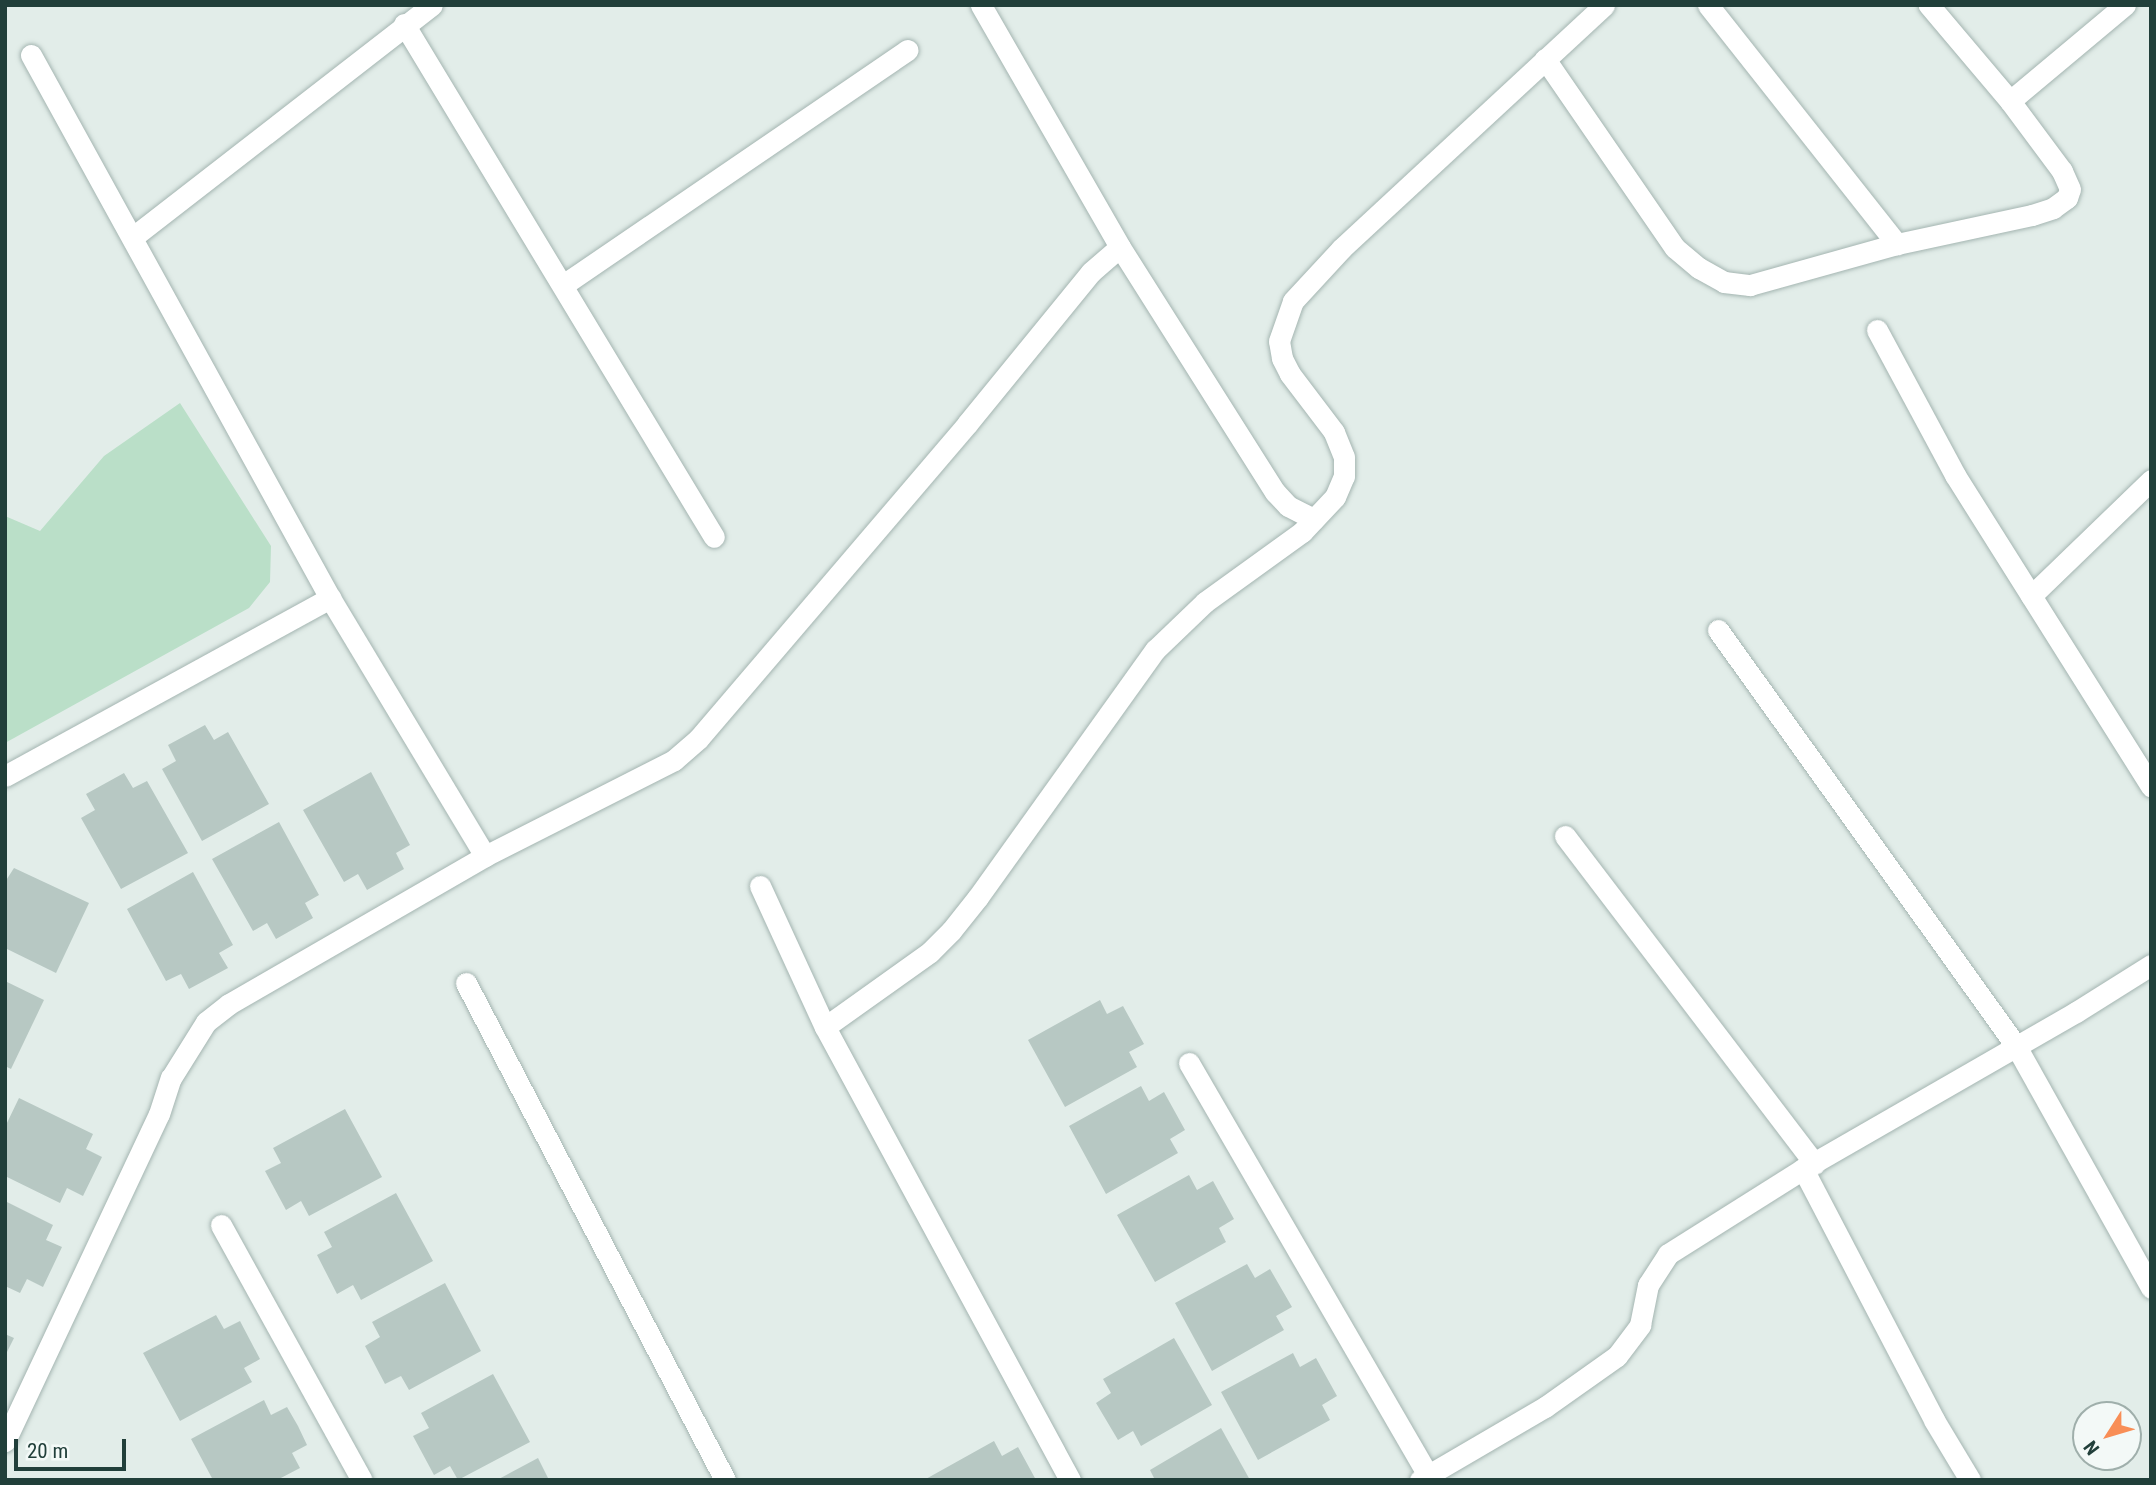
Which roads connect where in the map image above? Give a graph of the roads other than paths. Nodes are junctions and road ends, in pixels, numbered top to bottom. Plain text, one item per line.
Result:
1 (432, 5) edge
2 (981, 5) edge
3 (1604, 5) edge
4 (1708, 5) edge
5 (1929, 5) edge
6 (2125, 5) edge
7 (404, 24) junction
8 (908, 50) dead end
9 (32, 55) dead end
10 (1545, 58) junction
11 (2010, 101) junction
12 (133, 237) junction
13 (1897, 244) junction
14 (1120, 247) junction
15 (563, 285) junction
16 (1877, 330) dead end
17 (2151, 481) edge
18 (1314, 519) junction
19 (714, 537) dead end
20 (2031, 596) junction
21 (330, 598) junction
22 (1718, 630) dead end
23 (5, 776) edge
24 (2151, 786) edge
25 (1565, 836) dead end
26 (485, 856) junction
27 (760, 886) dead end
28 (2151, 965) edge
29 (466, 983) dead end
30 (825, 1027) junction
31 (2016, 1046) junction
32 (1189, 1063) dead end
33 (1809, 1166) junction
34 (221, 1225) dead end
35 (2151, 1288) edge
36 (5, 1441) edge
37 (1426, 1478) edge
38 (362, 1480) edge
39 (725, 1480) edge
40 (1070, 1480) edge
41 (1970, 1480) edge

1 - 7 street
2 - 14 street
3 - 10 street
4 - 13 street
5 - 11 street
6 - 11 street
7 - 12 street
7 - 15 street
8 - 15 street
9 - 12 street
10 - 13 street
10 - 18 street
11 - 13 street
12 - 21 street
14 - 18 street
14 - 26 street
15 - 19 street
16 - 20 street
17 - 20 street
18 - 30 street
20 - 24 street
21 - 23 street
21 - 26 street
22 - 31 street
25 - 33 street
26 - 36 street
27 - 30 street
28 - 31 street
29 - 39 street
30 - 40 street
31 - 33 street
31 - 35 street
32 - 37 street
33 - 37 street
33 - 41 street
34 - 38 street

